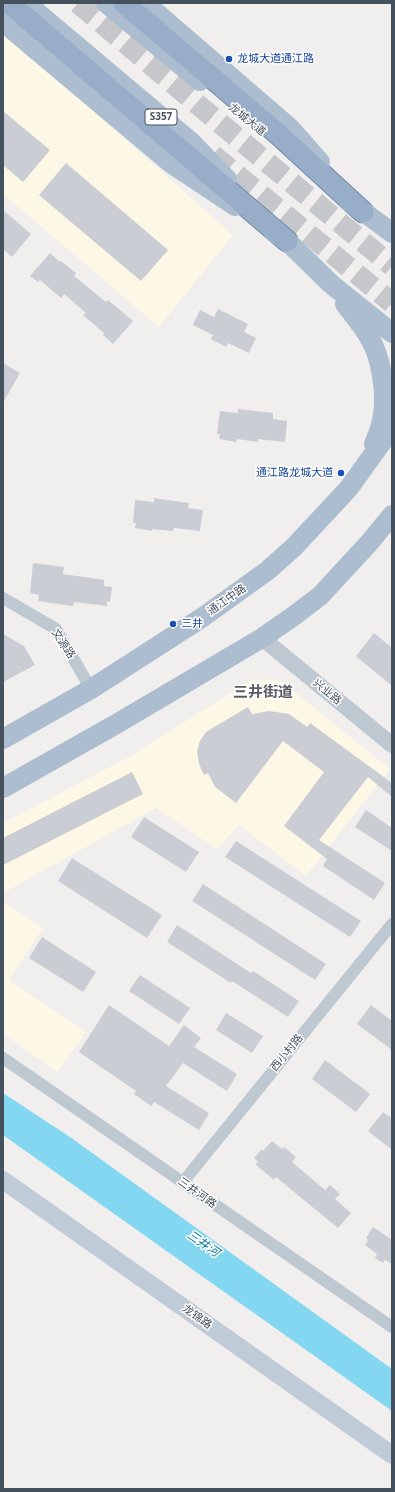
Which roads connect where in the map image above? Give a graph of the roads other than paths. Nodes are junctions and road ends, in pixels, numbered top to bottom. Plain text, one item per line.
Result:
1 (9, 3) edge
2 (26, 3) edge
3 (106, 3) edge
4 (124, 3) edge
5 (146, 3) edge
6 (3, 22) edge
7 (364, 212) junction
8 (388, 228) edge
9 (287, 241) junction
10 (331, 284) junction
11 (392, 333) edge
12 (392, 428) edge
13 (363, 468) junction
14 (392, 515) edge
15 (392, 521) edge
16 (369, 543) junction
17 (3, 598) edge
18 (262, 638) junction
19 (91, 690) junction
20 (3, 739) edge
21 (392, 745) edge
22 (3, 788) edge
23 (392, 924) edge
24 (3, 1058) edge
25 (3, 1180) edge
26 (182, 1182) junction
27 (3, 1193) edge
28 (392, 1327) edge
29 (392, 1455) edge
30 (392, 1467) edge

1 - 9 highway
2 - 9 main road, S357
3 - 7 main road, 龙城大道
4 - 7 highway
5 - 7 main road
6 - 9 main road
7 - 8 main road, 龙城大道
9 - 10 main road, S357
10 - 11 main road, S357
10 - 13 main road
12 - 13 main road, 通江中路
13 - 19 main road, 通江中路
14 - 16 main road
15 - 16 main road
16 - 18 main road
17 - 19 street, 文源路
18 - 21 street, 兴业路
18 - 22 main road
19 - 20 main road, 通江中路
23 - 26 street, 西小村路
24 - 26 street, 三井河路
25 - 29 main road, 龙锦路
26 - 28 street, 三井河路
27 - 30 main road, 龙锦路

